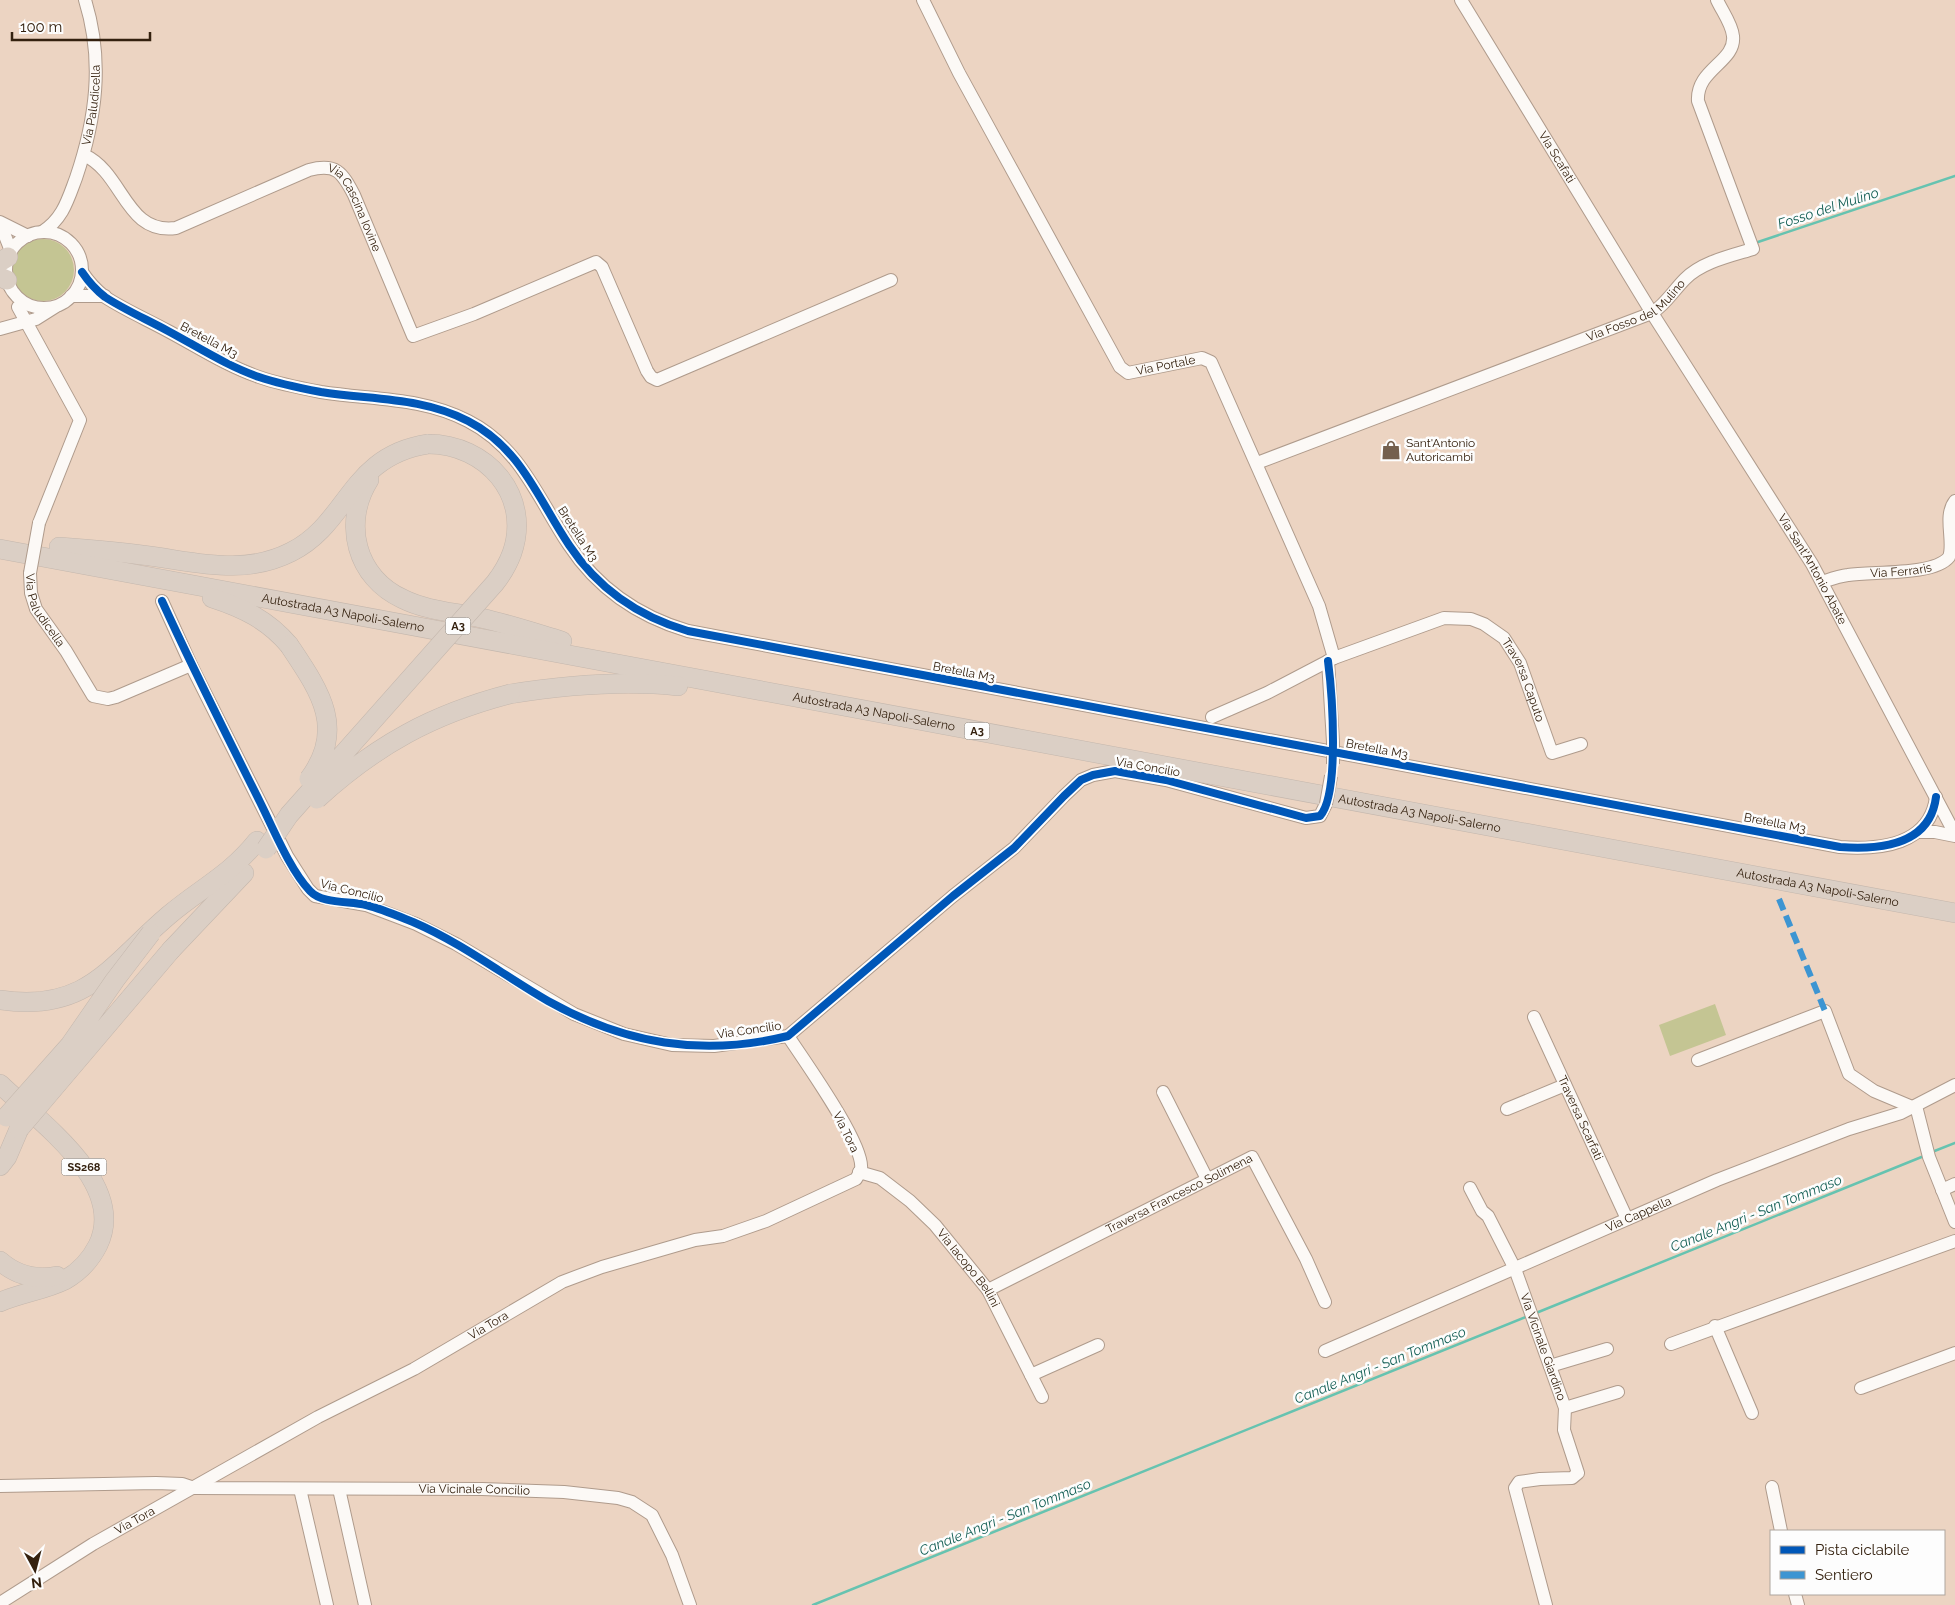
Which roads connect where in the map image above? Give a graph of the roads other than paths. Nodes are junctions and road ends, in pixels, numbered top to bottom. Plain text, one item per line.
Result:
1 (85, 0) edge
2 (923, 0) edge
3 (1461, 0) edge
4 (1717, 0) edge
5 (84, 155) junction
6 (65, 209) junction
7 (0, 222) edge
8 (42, 232) junction
9 (28, 236) junction
10 (67, 240) junction
11 (82, 272) junction
12 (8, 276) edge
13 (891, 280) dead end
14 (71, 296) junction
15 (105, 296) junction
16 (56, 306) junction
17 (1652, 313) junction
18 (46, 314) junction
19 (25, 322) junction
20 (0, 329) edge
21 (36, 338) junction
22 (1257, 462) junction
23 (381, 463) junction
24 (1955, 501) edge
25 (0, 536) edge
26 (0, 549) edge
27 (57, 553) junction
28 (1822, 582) junction
29 (162, 601) dead end
30 (562, 641) junction
31 (1331, 660) junction
32 (191, 665) junction
33 (871, 711) junction
34 (1212, 717) dead end
35 (1581, 744) dead end
36 (1936, 797) junction
37 (1948, 820) junction
38 (1927, 830) junction
39 (1955, 835) edge
40 (262, 845) junction
41 (1955, 901) edge
42 (1955, 913) edge
43 (151, 933) junction
44 (0, 1000) edge
45 (1534, 1017) dead end
46 (788, 1036) junction
47 (1698, 1060) dead end
48 (0, 1084) edge
49 (1565, 1085) junction
50 (1955, 1085) edge
51 (1163, 1092) dead end
52 (1914, 1106) junction
53 (1507, 1109) dead end
54 (8, 1124) edge
55 (0, 1152) edge
56 (0, 1166) edge
57 (860, 1172) junction
58 (1207, 1178) junction
59 (1955, 1184) edge
60 (1470, 1188) dead end
61 (1942, 1190) junction
62 (1626, 1219) junction
63 (1955, 1222) edge
64 (1955, 1241) edge
65 (0, 1261) edge
66 (1515, 1268) junction
67 (77, 1270) junction
68 (988, 1290) junction
69 (0, 1302) edge
70 (1325, 1302) dead end
71 (1715, 1326) junction
72 (1670, 1344) dead end
73 (1098, 1346) dead end
74 (1607, 1349) dead end
75 (1325, 1351) dead end
76 (1955, 1353) edge
77 (1550, 1366) junction
78 (1031, 1375) junction
79 (1861, 1388) dead end
80 (1618, 1392) dead end
81 (1042, 1397) dead end
82 (1565, 1408) junction
83 (1752, 1413) dead end
84 (0, 1486) edge
85 (1772, 1487) dead end
86 (194, 1488) junction
87 (300, 1489) junction
88 (339, 1489) junction
89 (1782, 1530) edge
90 (0, 1602) edge
91 (327, 1605) edge
92 (365, 1605) edge
93 (690, 1605) edge
94 (1546, 1605) edge

1 - 5 street, Via Paludicella
2 - 22 street, Via Portale
3 - 17 street, Via Scafati
4 - 17 street, Via Fosso del Mulino
5 - 6 street, Via Paludicella
5 - 13 street, Via Cascina Iovine
6 - 8 street, Via Paludicella
6 - 10 street, Via Paludicella
7 - 9 street
7 - 12 street, Via Paludicella
8 - 9 street
8 - 10 street
9 - 12 street
10 - 11 street
11 - 14 street
11 - 15 street, Bretella M3
12 - 16 street
12 - 19 street, Via Paludicella
12 - 20 street
14 - 15 street, Bretella M3
14 - 16 street
15 - 38 street, Bretella M3
16 - 18 street
17 - 22 street, Via Fosso del Mulino
17 - 28 street, Via Sant'Antonio Abate
18 - 19 street
18 - 21 street
19 - 20 street
19 - 21 street, Via Paludicella
21 - 32 street, Via Paludicella, bridge
22 - 31 street, Via Portale
23 - 27 highway, A3
23 - 30 highway, A3
23 - 40 highway, A3, bridge
24 - 28 street, Via Ferraris
25 - 27 highway, Autostrada A3 Napoli-Salerno / A3
26 - 27 highway, Autostrada A3 Napoli-Salerno / A3
27 - 30 highway, Autostrada A3 Napoli-Salerno / A3
27 - 33 highway, Autostrada A3 Napoli-Salerno / A3
27 - 40 highway, A3, bridge
28 - 36 street, Via Sant'Antonio Abate
29 - 32 street, Via Concilio
30 - 41 highway, Autostrada A3 Napoli-Salerno / A3
31 - 34 street
31 - 35 street, Traversa Caputo
31 - 46 street, Via Concilio, bridge
32 - 46 street, Via Concilio
33 - 40 highway, A3, bridge
33 - 42 highway, Autostrada A3 Napoli-Salerno / A3
36 - 37 street, Via Sant'Antonio Abate
36 - 38 street
37 - 38 street, Bretella M3
37 - 39 street, Via Sant'Antonio Abate
38 - 39 street, Bretella M3
40 - 43 highway, A3
40 - 54 highway, A3, bridge
43 - 44 highway, bridge
43 - 54 highway, bridge
45 - 49 street, Traversa Scarfati
46 - 57 street, Via Tora
47 - 52 street
48 - 67 highway, SS268
49 - 53 street
49 - 62 street, Traversa Scarfati
50 - 52 street, Via Cappella
51 - 58 street
52 - 61 street
52 - 62 street, Via Cappella
54 - 55 highway
54 - 56 highway
57 - 68 street, Via Iacopo Bellini
57 - 86 street, Via Tora
58 - 68 street, Traversa Francesco Solimena
58 - 70 street, Traversa Francesco Solimena
59 - 61 street
60 - 66 street, Via Vicinale Giardino
61 - 63 street
62 - 66 street, Via Cappella
64 - 71 street
65 - 67 highway, SS268
66 - 75 street, Via Cappella
66 - 77 street, Via Vicinale Giardino
67 - 69 highway, SS268
68 - 78 street, Via Iacopo Bellini
71 - 72 street
71 - 83 street
73 - 78 street
74 - 77 street
76 - 79 street
77 - 82 street, Via Vicinale Giardino
78 - 81 street, Via Iacopo Bellini
80 - 82 street
82 - 94 street, Via Vicinale Giardino
84 - 86 street, Via Vicinale Concilio
85 - 89 street
86 - 87 street, Via Vicinale Concilio
86 - 90 street, Via Tora
87 - 88 street, Via Vicinale Concilio
87 - 91 street
88 - 92 street
88 - 93 street, Via Vicinale Concilio

